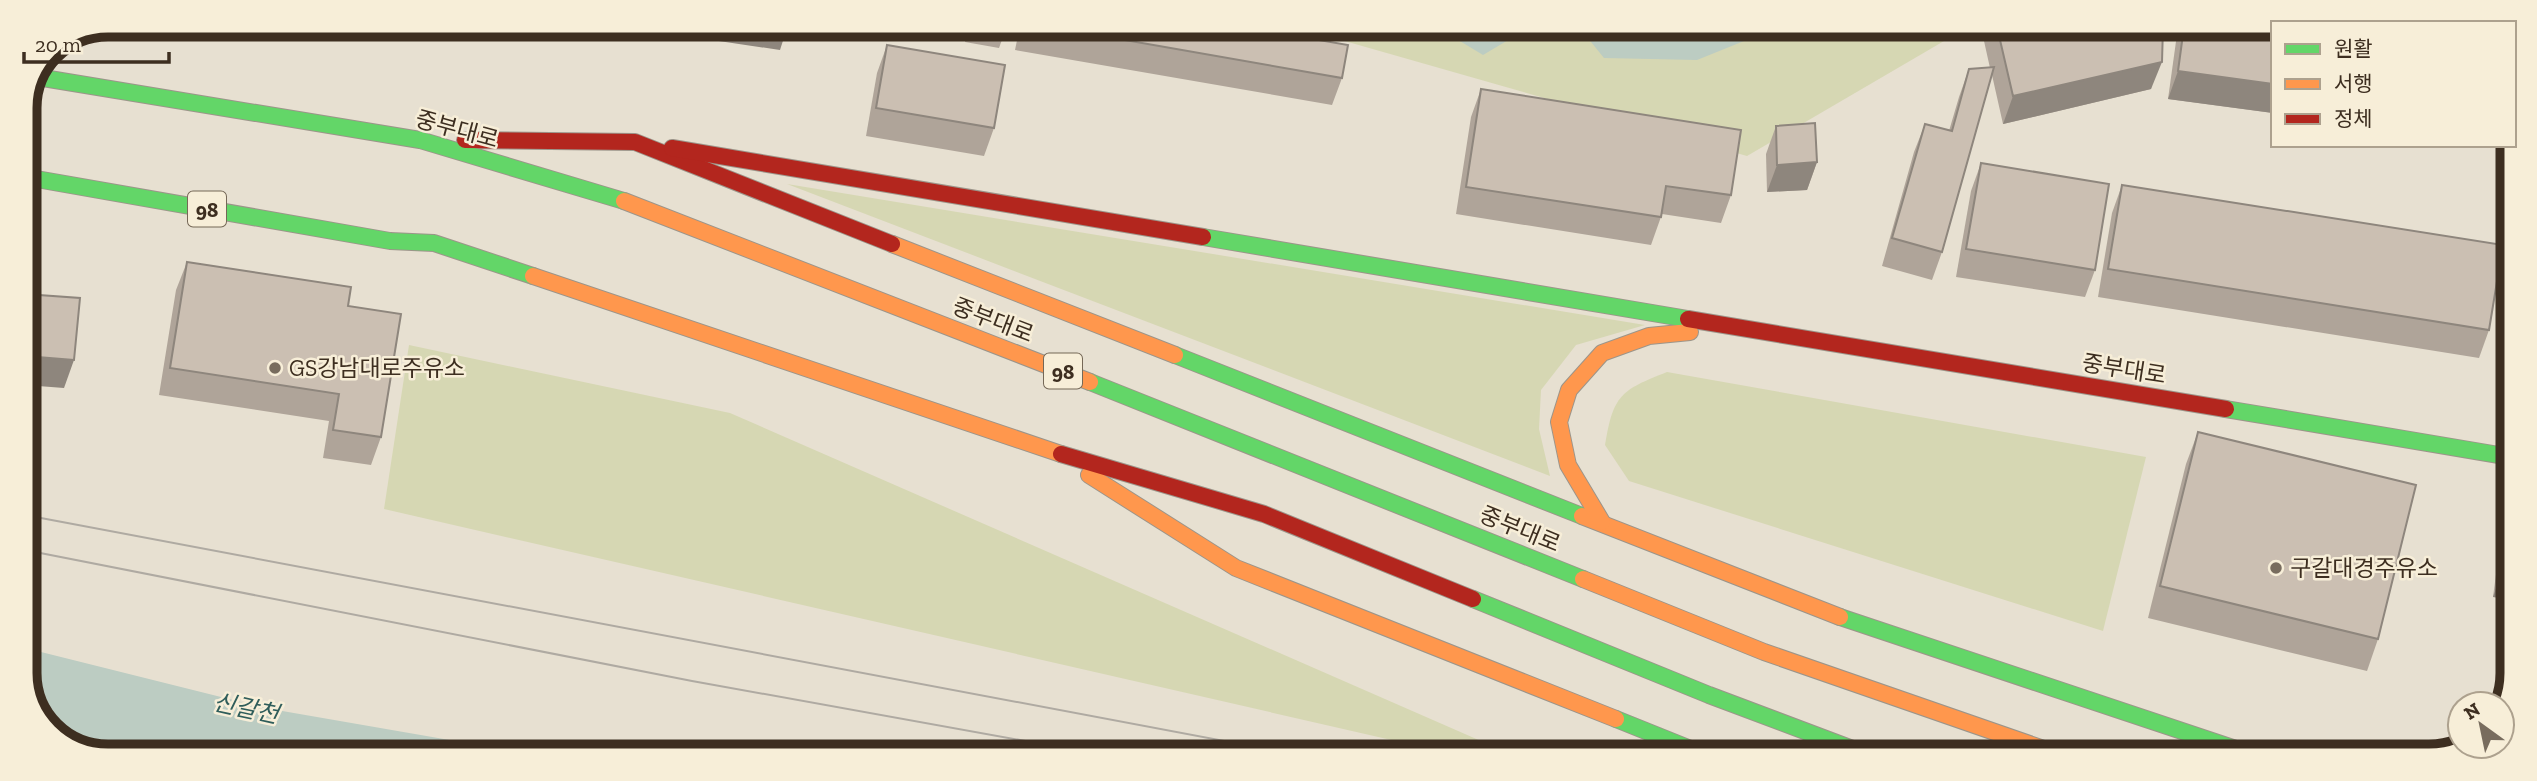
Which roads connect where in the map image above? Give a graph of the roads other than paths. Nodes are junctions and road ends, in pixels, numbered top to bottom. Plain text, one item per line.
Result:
1 (43, 78) edge
2 (420, 140) junction
3 (635, 142) junction
4 (37, 179) edge
5 (1730, 327) junction
6 (1049, 450) junction
7 (2500, 455) edge
8 (1602, 522) junction
9 (1679, 744) edge
10 (1839, 744) edge
11 (2028, 744) edge
12 (2221, 744) edge

1 - 2 main road, 중부대로 / 98
2 - 3 main road
2 - 11 main road, 중부대로 / 98
3 - 5 main road, 중부대로
3 - 8 main road
4 - 6 main road, 98
5 - 7 main road, 중부대로
5 - 8 main road
6 - 9 main road
6 - 10 main road, 98
8 - 12 main road

